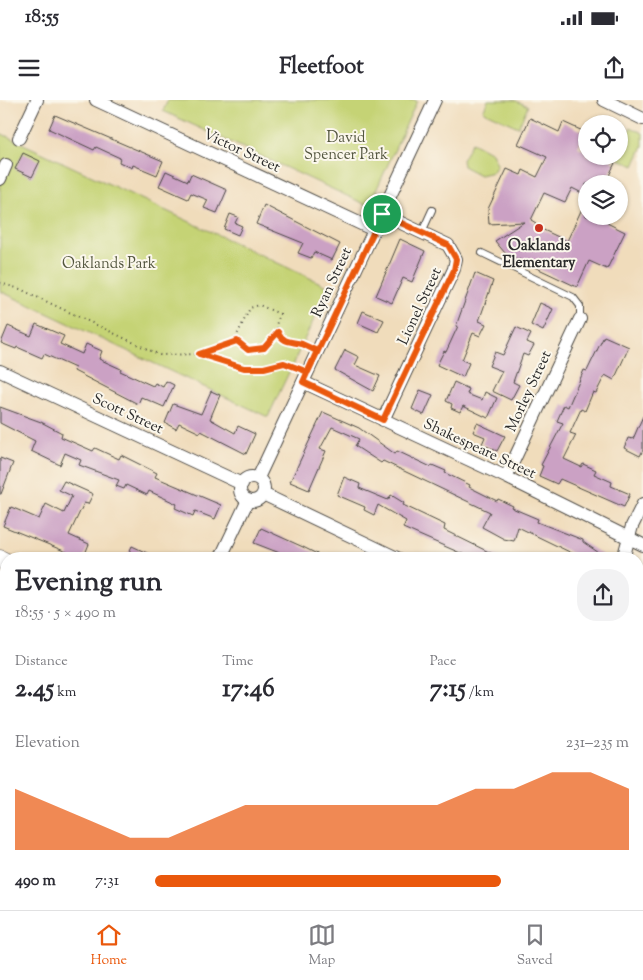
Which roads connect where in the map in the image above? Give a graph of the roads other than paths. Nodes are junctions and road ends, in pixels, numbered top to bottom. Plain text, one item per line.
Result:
1 (36, 100) edge
2 (96, 100) edge
3 (435, 100) edge
4 (604, 100) edge
5 (619, 103) edge
6 (643, 119) edge
7 (19, 138) dead end
8 (6, 166) dead end
9 (0, 179) edge
10 (432, 210) dead end
11 (382, 214) junction
12 (374, 230) junction
13 (422, 232) junction
14 (482, 253) dead end
15 (580, 319) joint
16 (0, 371) edge
17 (305, 377) junction
18 (383, 420) junction
19 (258, 478) junction
20 (506, 478) junction
21 (242, 484) junction
22 (263, 494) junction
23 (248, 500) junction
24 (643, 504) edge
25 (629, 539) junction
26 (643, 545) edge
27 (223, 552) edge
28 (384, 552) edge
29 (625, 552) edge

1 - 7 street
2 - 12 street, Victor Street
3 - 11 street, Ryan Street
4 - 5 street
5 - 6 street
8 - 9 street
10 - 13 lane
11 - 12 street, Ryan Street
11 - 13 street, Lionel Street
12 - 17 street, Ryan Street
13 - 18 street, Lionel Street
14 - 15 lane
15 - 20 street, Morley Street
16 - 21 street, Scott Street
17 - 18 street, Shakespeare Street
17 - 19 street, Ryan Street
18 - 20 street, Shakespeare Street
19 - 21 street
19 - 22 street
20 - 25 street, Shakespeare Street
21 - 23 street
22 - 23 street
22 - 28 street
23 - 27 street
24 - 25 street
25 - 26 street, Shakespeare Street
25 - 29 street

